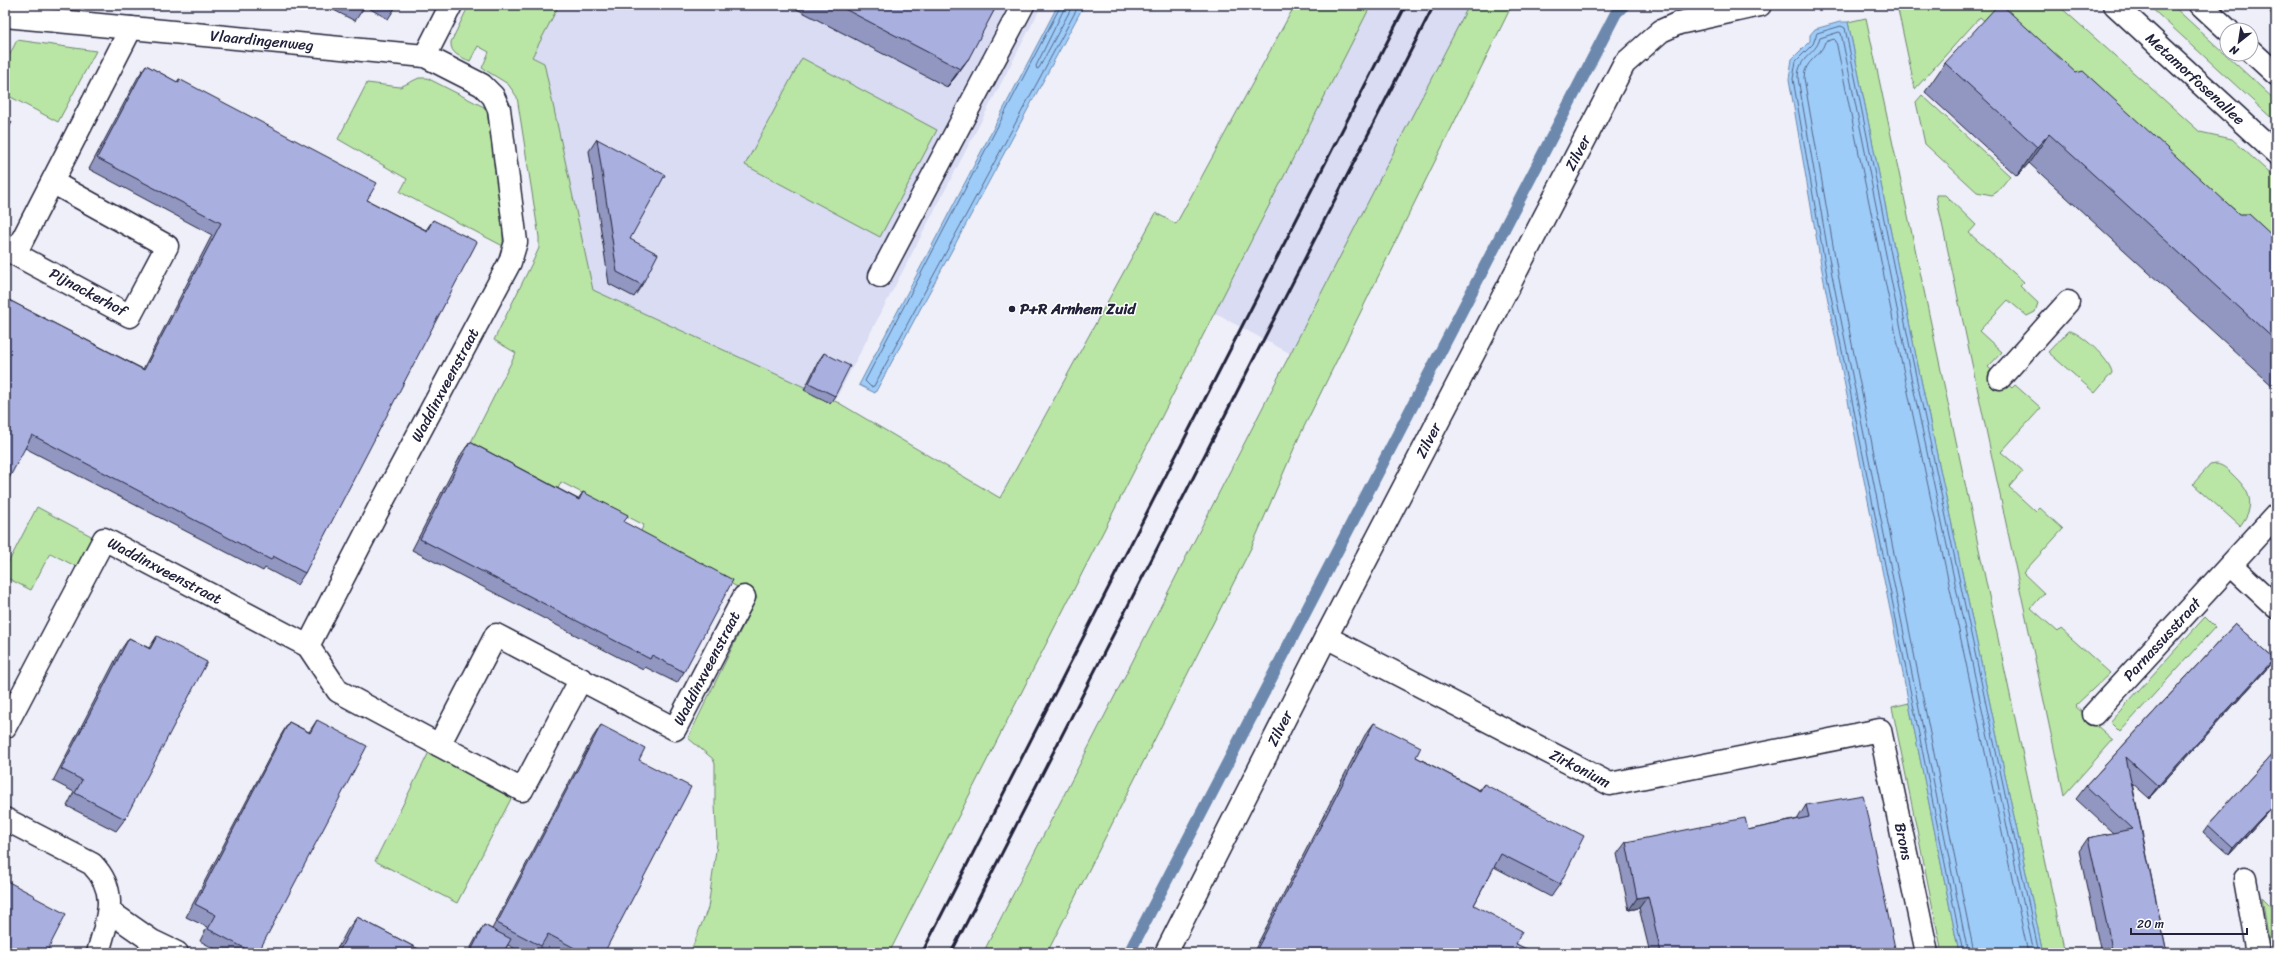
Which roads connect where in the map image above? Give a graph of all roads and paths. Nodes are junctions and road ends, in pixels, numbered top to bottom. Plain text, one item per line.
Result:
1 (451, 5) edge
2 (1022, 5) edge
3 (1760, 5) edge
4 (2114, 5) edge
5 (2201, 5) edge
6 (5, 16) edge
7 (2219, 22) edge
8 (132, 28) junction
9 (425, 56) junction
10 (2259, 58) edge
11 (2276, 74) edge
12 (498, 109) joint
13 (2276, 152) edge
14 (52, 182) junction
15 (880, 276) dead end
16 (2068, 302) dead end
17 (2000, 378) dead end
18 (2276, 515) edge
19 (2230, 565) junction
20 (744, 597) dead end
21 (2276, 606) edge
22 (1326, 637) junction
23 (308, 646) junction
24 (581, 679) junction
25 (2094, 714) dead end
26 (5, 727) edge
27 (1880, 730) joint
28 (439, 744) junction
29 (5, 819) edge
30 (2245, 879) dead end
31 (109, 911) junction
32 (98, 953) edge
33 (177, 953) edge
34 (1166, 953) edge
35 (1927, 953) edge
36 (2258, 953) edge

1 - 9 street
2 - 15 street
3 - 22 street, Zilver
4 - 13 street, Metamorfosenallee
5 - 7 street
6 - 8 street, Vlaardingenweg
8 - 9 street, Vlaardingenweg
8 - 14 street, Pijnackerhof
9 - 12 street, Vlaardingenweg
10 - 11 street
12 - 23 street, Waddinxveenstraat
14 - 14 street, Pijnackerhof
16 - 17 street
18 - 19 street, Parnassusstraat
19 - 21 street
19 - 25 street, Parnassusstraat
20 - 24 street, Waddinxveenstraat
22 - 27 street, Zirkonium
22 - 34 street, Zilver
23 - 26 street, Waddinxveenstraat
23 - 28 street, Waddinxveenstraat
24 - 28 street, Waddinxveenstraat
24 - 28 street, Waddinxveenstraat
27 - 35 street, Brons
29 - 31 street
30 - 36 street
31 - 32 street
31 - 33 street

